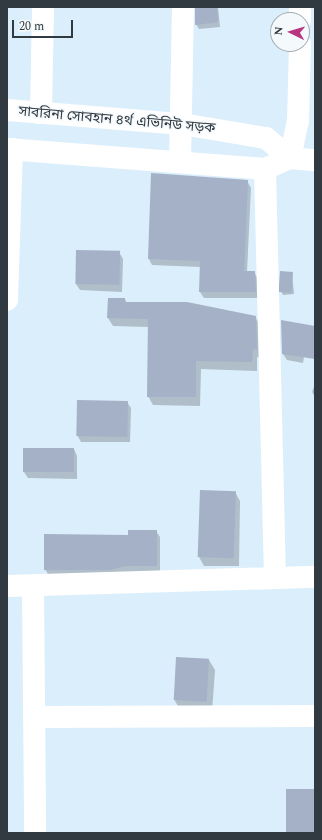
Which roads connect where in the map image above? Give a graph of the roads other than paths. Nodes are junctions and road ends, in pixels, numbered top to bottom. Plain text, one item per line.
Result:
1 (43, 7) edge
2 (183, 7) edge
3 (300, 52) edge
4 (7, 110) edge
5 (41, 113) junction
6 (182, 124) junction
7 (9, 149) edge
8 (290, 158) junction
9 (315, 160) edge
10 (180, 162) junction
11 (265, 169) junction
12 (7, 300) edge
13 (315, 577) edge
14 (275, 578) junction
15 (7, 586) edge
16 (33, 586) junction
17 (315, 716) edge
18 (34, 718) junction
19 (36, 833) edge

1 - 5 street
2 - 6 street
3 - 8 street
4 - 5 street, সাবরিনা সোবহান ৪র্থ এভিনিউ সড়ক
5 - 6 street, সাবরিনা সোবহান ৪র্থ এভিনিউ সড়ক
6 - 8 street, সাবরিনা সোবহান ৪র্থ এভিনিউ সড়ক
6 - 10 street
7 - 10 street
7 - 12 street
8 - 9 street
8 - 11 street
10 - 11 street
11 - 14 street
13 - 14 street
14 - 16 street
15 - 16 street
16 - 18 street
17 - 18 street
18 - 19 street

